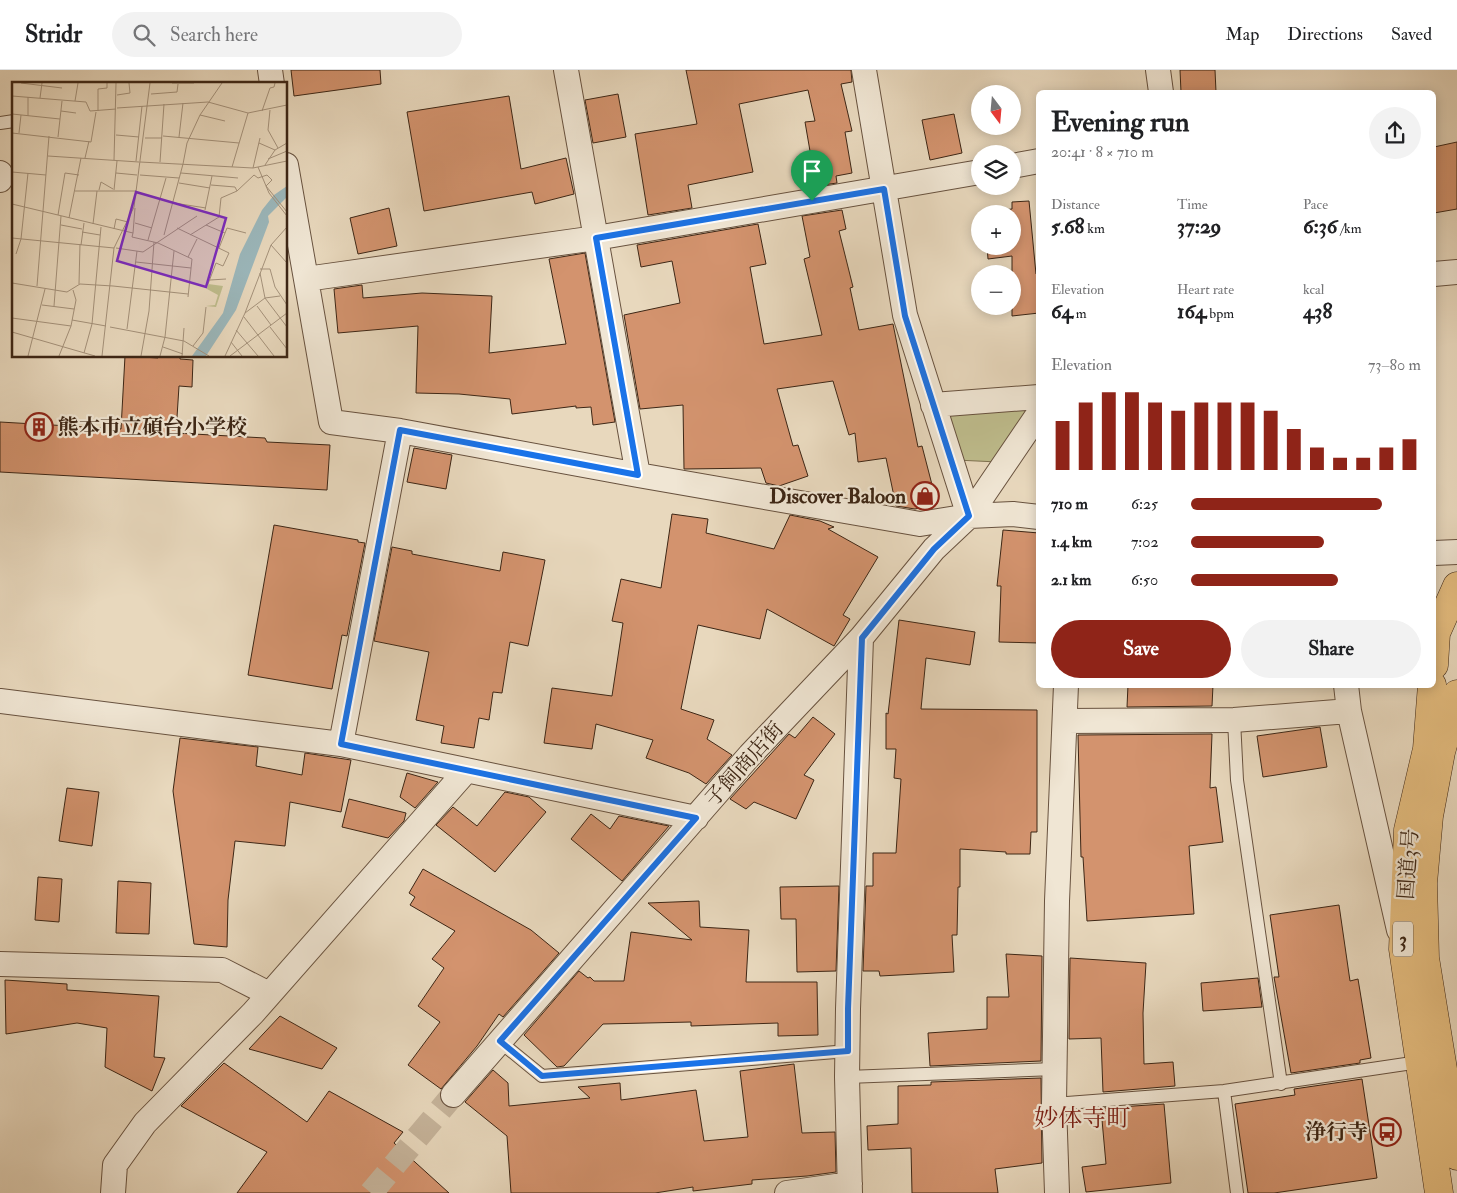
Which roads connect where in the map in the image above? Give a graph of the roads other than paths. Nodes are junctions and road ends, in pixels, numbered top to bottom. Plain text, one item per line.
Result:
1 (566, 70) edge
2 (864, 70) edge
3 (1158, 70) edge
4 (1161, 90) edge
5 (1036, 162) edge
6 (1021, 164) edge
7 (971, 174) edge
8 (288, 176) edge
9 (884, 189) junction
10 (596, 238) junction
11 (1457, 272) edge
12 (1436, 274) edge
13 (306, 279) junction
14 (1036, 397) edge
15 (933, 405) junction
16 (1036, 417) edge
17 (400, 430) junction
18 (638, 475) junction
19 (969, 516) junction
20 (1036, 517) edge
21 (1457, 552) edge
22 (1436, 553) edge
23 (1457, 586) edge
24 (1436, 634) edge
25 (862, 638) junction
26 (1066, 688) edge
27 (1346, 688) edge
28 (1432, 688) edge
29 (0, 701) edge
30 (1456, 704) edge
31 (1349, 710) junction
32 (1234, 720) junction
33 (1065, 721) junction
34 (341, 744) junction
35 (466, 771) junction
36 (696, 818) junction
37 (1403, 949) junction
38 (0, 964) edge
39 (269, 994) junction
40 (500, 1041) junction
41 (848, 1051) junction
42 (1419, 1062) junction
43 (1055, 1069) junction
44 (847, 1077) junction
45 (1281, 1084) junction
46 (1224, 1091) junction
47 (453, 1095) tunnel mouth
48 (1054, 1104) junction
49 (1457, 1156) edge
50 (850, 1189) edge
51 (113, 1193) edge
52 (787, 1193) edge
53 (1057, 1193) edge
54 (1237, 1193) edge
55 (1439, 1193) edge

1 - 10 street
2 - 9 street
3 - 4 street
5 - 6 street
7 - 9 street
8 - 13 street
9 - 10 street
9 - 15 street
10 - 13 street
10 - 18 street
11 - 12 street
13 - 17 street
14 - 15 street
15 - 19 street
16 - 19 street, 子飼商店街
17 - 18 street
17 - 34 street
18 - 19 street
19 - 20 street
19 - 25 street, 子飼商店街
21 - 22 street
23 - 24 highway
25 - 36 street, 子飼商店街
25 - 41 street
26 - 33 street
27 - 31 street
28 - 37 highway, 国道3号 / 3
29 - 34 street
30 - 49 highway, 国道3号 / 3
31 - 32 street
31 - 37 street
32 - 33 street
32 - 45 lane
33 - 43 street
34 - 35 street
35 - 36 street
35 - 39 street
36 - 40 street, 子飼商店街
37 - 42 highway, 国道3号 / 3
38 - 39 street
39 - 51 street
40 - 41 lane
40 - 47 street, 子飼商店街
41 - 44 street
42 - 45 lane
42 - 55 highway, 国道3号 / 3
43 - 44 lane
43 - 48 street
44 - 50 street
45 - 46 lane
46 - 48 lane
46 - 54 lane
48 - 53 street
50 - 52 street

